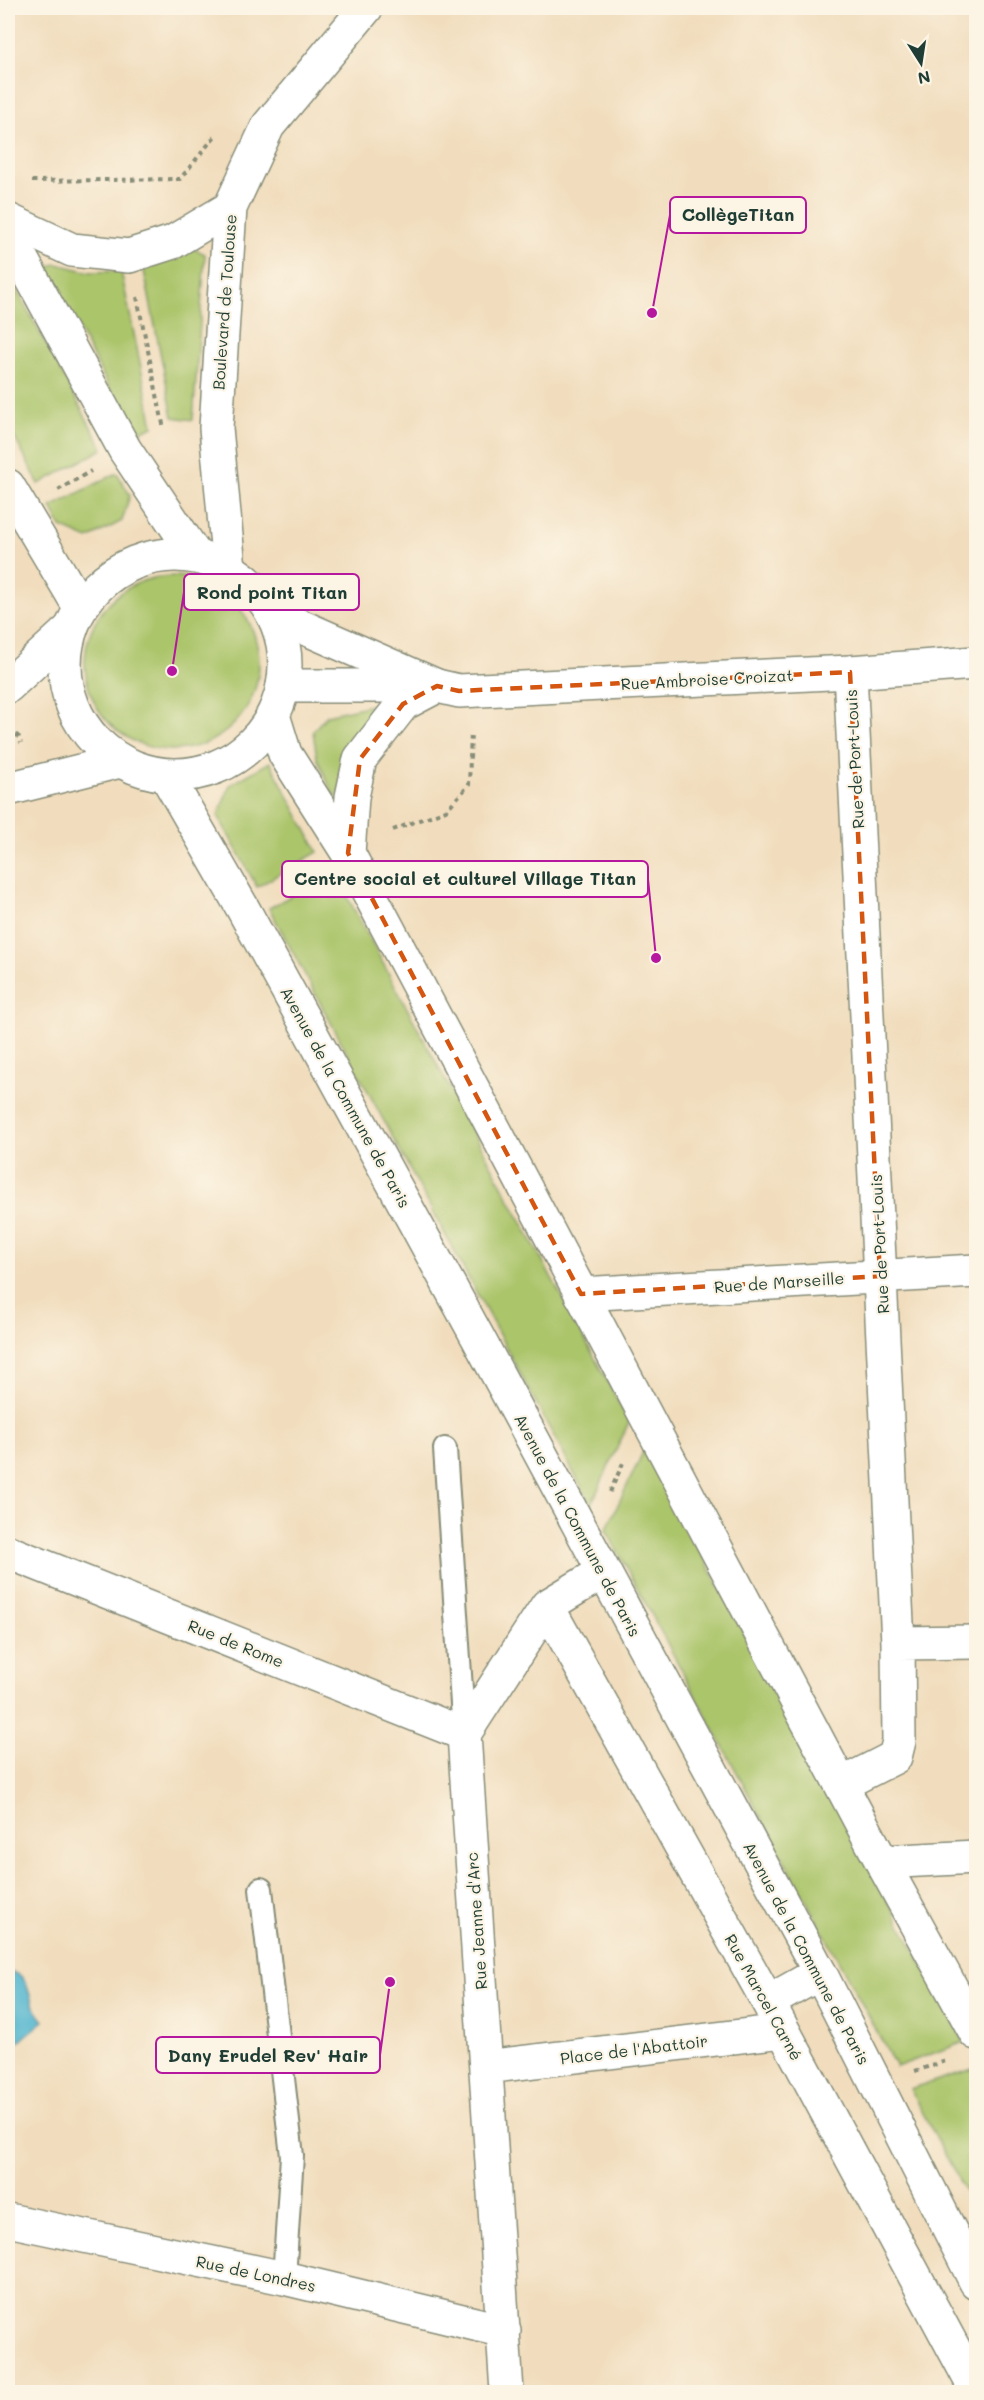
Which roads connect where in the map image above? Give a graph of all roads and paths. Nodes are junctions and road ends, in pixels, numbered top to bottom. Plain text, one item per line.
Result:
1 (366, 8) edge
2 (180, 179) dead end
3 (32, 181) dead end
4 (230, 208) junction
5 (8, 220) edge
6 (8, 234) edge
7 (135, 289) dead end
8 (164, 429) dead end
9 (92, 470) dead end
10 (8, 486) edge
11 (54, 492) dead end
12 (196, 556) junction
13 (229, 568) junction
14 (273, 614) junction
15 (74, 618) junction
16 (976, 663) edge
17 (850, 672) junction
18 (8, 686) edge
19 (437, 686) junction
20 (278, 700) junction
21 (471, 729) dead end
22 (120, 761) junction
23 (166, 775) junction
24 (8, 789) edge
25 (393, 830) dead end
26 (348, 853) junction
27 (976, 1271) edge
28 (880, 1276) junction
29 (581, 1294) junction
30 (446, 1449) dead end
31 (627, 1453) dead end
32 (608, 1496) dead end
33 (8, 1552) edge
34 (603, 1572) junction
35 (547, 1606) junction
36 (976, 1642) edge
37 (898, 1643) junction
38 (464, 1734) junction
39 (842, 1784) junction
40 (976, 1857) edge
41 (882, 1862) junction
42 (261, 1889) dead end
43 (820, 1973) junction
44 (768, 2002) junction
45 (783, 2031) junction
46 (976, 2032) edge
47 (955, 2059) dead end
48 (486, 2067) junction
49 (910, 2072) dead end
50 (8, 2220) edge
51 (284, 2278) junction
52 (976, 2282) edge
53 (504, 2331) junction
54 (976, 2390) edge
55 (507, 2392) edge

1 - 4 street, Boulevard de Toulouse
2 - 3 path
4 - 5 street
4 - 13 street, Boulevard de Toulouse
6 - 12 street
7 - 8 path
9 - 11 path
10 - 15 street
12 - 13 street
12 - 15 street
13 - 14 street
14 - 19 street, Rue Ambroise Croizat
14 - 20 street
15 - 18 street
15 - 22 street
16 - 17 street, Rue Ambroise Croizat
17 - 19 street, Rue Ambroise Croizat
17 - 28 street, Rue de Port-Louis
19 - 20 street, Rue Ambroise Croizat
19 - 26 street
20 - 23 street
20 - 26 street
21 - 25 path
22 - 23 street
22 - 24 street
23 - 34 street, Avenue de la Commune de Paris
26 - 29 street
27 - 28 street, Rue de Marseille
28 - 29 street, Rue de Marseille
28 - 37 street, Rue de Port-Louis
29 - 39 street
30 - 38 lane, Rue Jeanne d'Arc
31 - 32 path
33 - 38 street, Rue de Rome
34 - 35 street
34 - 43 street, Avenue de la Commune de Paris
35 - 38 street
35 - 44 street, Rue Marcel Carné
36 - 37 street
37 - 39 street, Rue de Port-Louis
38 - 48 street, Rue Jeanne d'Arc
39 - 41 street
40 - 41 street
41 - 46 street
42 - 51 lane
43 - 44 street
43 - 52 street, Avenue de la Commune de Paris
44 - 45 street, Rue Marcel Carné
45 - 48 street, Place de l'Abattoir
45 - 54 street, Rue Marcel Carné
47 - 49 path
48 - 53 street, Rue Jeanne d'Arc
50 - 51 street, Rue de Londres
51 - 53 street, Rue de Londres
53 - 55 street, Rue Jeanne d'Arc

